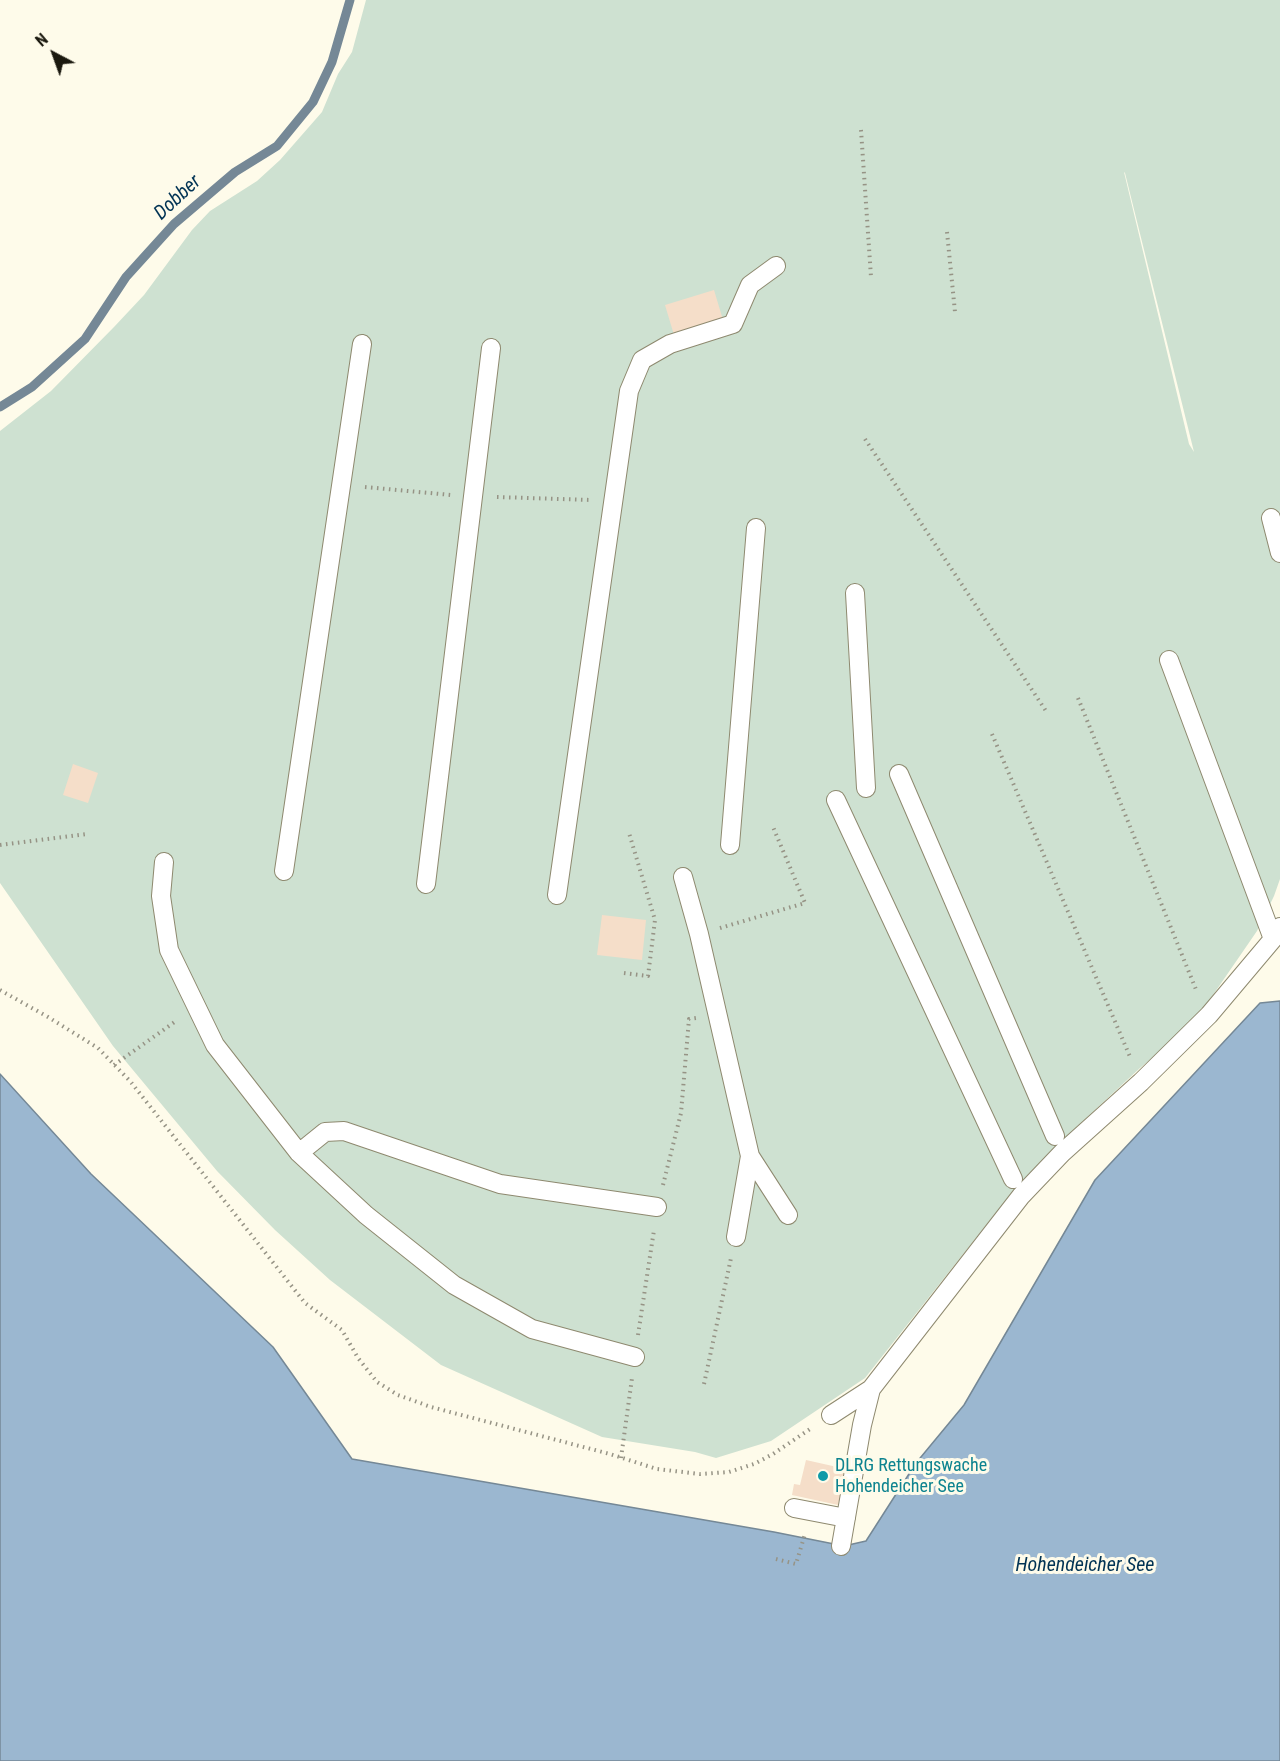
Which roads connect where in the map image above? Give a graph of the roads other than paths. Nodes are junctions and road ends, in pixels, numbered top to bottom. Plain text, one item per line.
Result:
1 (776, 266) dead end
2 (362, 344) dead end
3 (491, 348) dead end
4 (1271, 518) dead end
5 (756, 528) dead end
6 (1280, 554) edge
7 (855, 593) dead end
8 (1169, 660) dead end
9 (899, 774) dead end
10 (866, 788) dead end
11 (836, 800) dead end
12 (730, 845) dead end
13 (164, 862) dead end
14 (284, 871) dead end
15 (683, 877) dead end
16 (426, 884) dead end
17 (557, 895) dead end
18 (1276, 933) edge
19 (1055, 1136) dead end
20 (299, 1153) junction
21 (750, 1156) junction
22 (1013, 1179) dead end
23 (657, 1207) dead end
24 (788, 1215) dead end
25 (736, 1237) road end
26 (635, 1358) dead end
27 (871, 1389) junction
28 (831, 1415) road end
29 (794, 1508) dead end
30 (846, 1518) junction
31 (841, 1546) dead end

1 - 17 lane
2 - 14 lane
3 - 16 lane
4 - 6 lane
5 - 12 lane
7 - 10 lane
8 - 18 lane
9 - 19 lane
11 - 22 lane
13 - 20 lane
15 - 21 lane
18 - 27 lane
20 - 23 lane
20 - 26 lane
21 - 24 lane
21 - 25 lane
27 - 28 lane
27 - 30 lane
29 - 30 lane
30 - 31 lane

